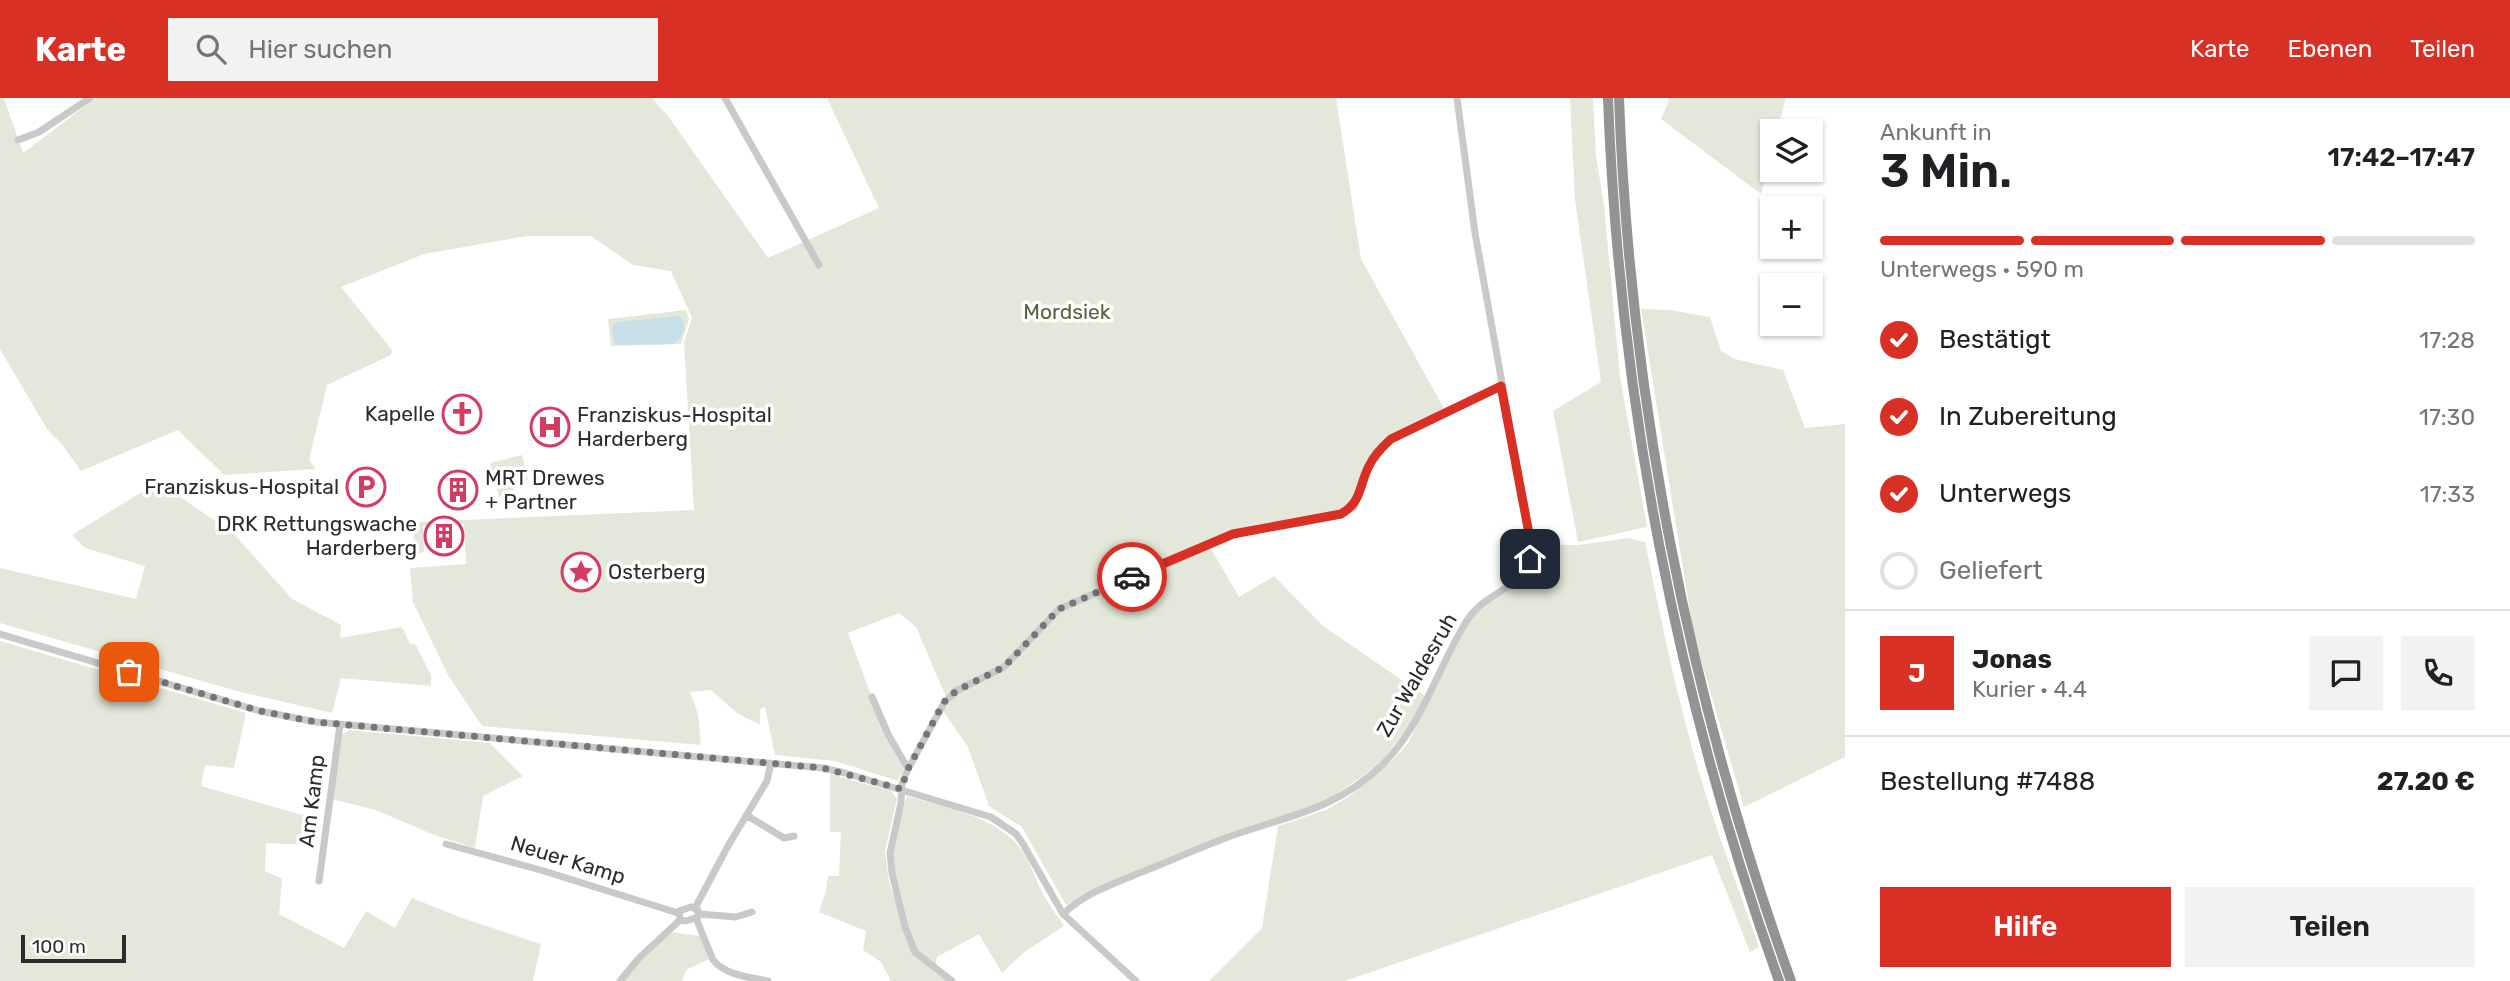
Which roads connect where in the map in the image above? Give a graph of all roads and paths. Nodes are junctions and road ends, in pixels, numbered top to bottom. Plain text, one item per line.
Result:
1 (90, 98) edge
2 (725, 98) edge
3 (1457, 98) edge
4 (1608, 98) edge
5 (1619, 98) edge
6 (18, 140) dead end
7 (819, 265) dead end
8 (1501, 386) junction
9 (0, 634) edge
10 (872, 697) dead end
11 (340, 725) junction
12 (771, 763) junction
13 (908, 769) junction
14 (901, 789) junction
15 (746, 816) junction
16 (794, 836) dead end
17 (446, 844) dead end
18 (319, 881) dead end
19 (752, 912) dead end
20 (697, 913) junction
21 (1063, 914) junction
22 (679, 916) junction
23 (620, 981) edge
24 (768, 981) edge
25 (952, 981) edge
26 (1136, 981) edge
27 (1779, 981) edge
28 (1791, 981) edge

1 - 6 street
2 - 7 street
3 - 8 street, Zur Waldesruh
4 - 27 highway
5 - 28 highway
8 - 13 street
8 - 21 street, Zur Waldesruh
9 - 11 street
10 - 13 street
11 - 12 street
11 - 18 street, Am Kamp
12 - 14 street
12 - 15 street
13 - 14 street
14 - 21 street
14 - 25 street
15 - 16 street
15 - 20 street
17 - 22 street, Neuer Kamp
19 - 20 street
20 - 22 street
20 - 22 street
20 - 24 street
21 - 26 street
22 - 23 street

